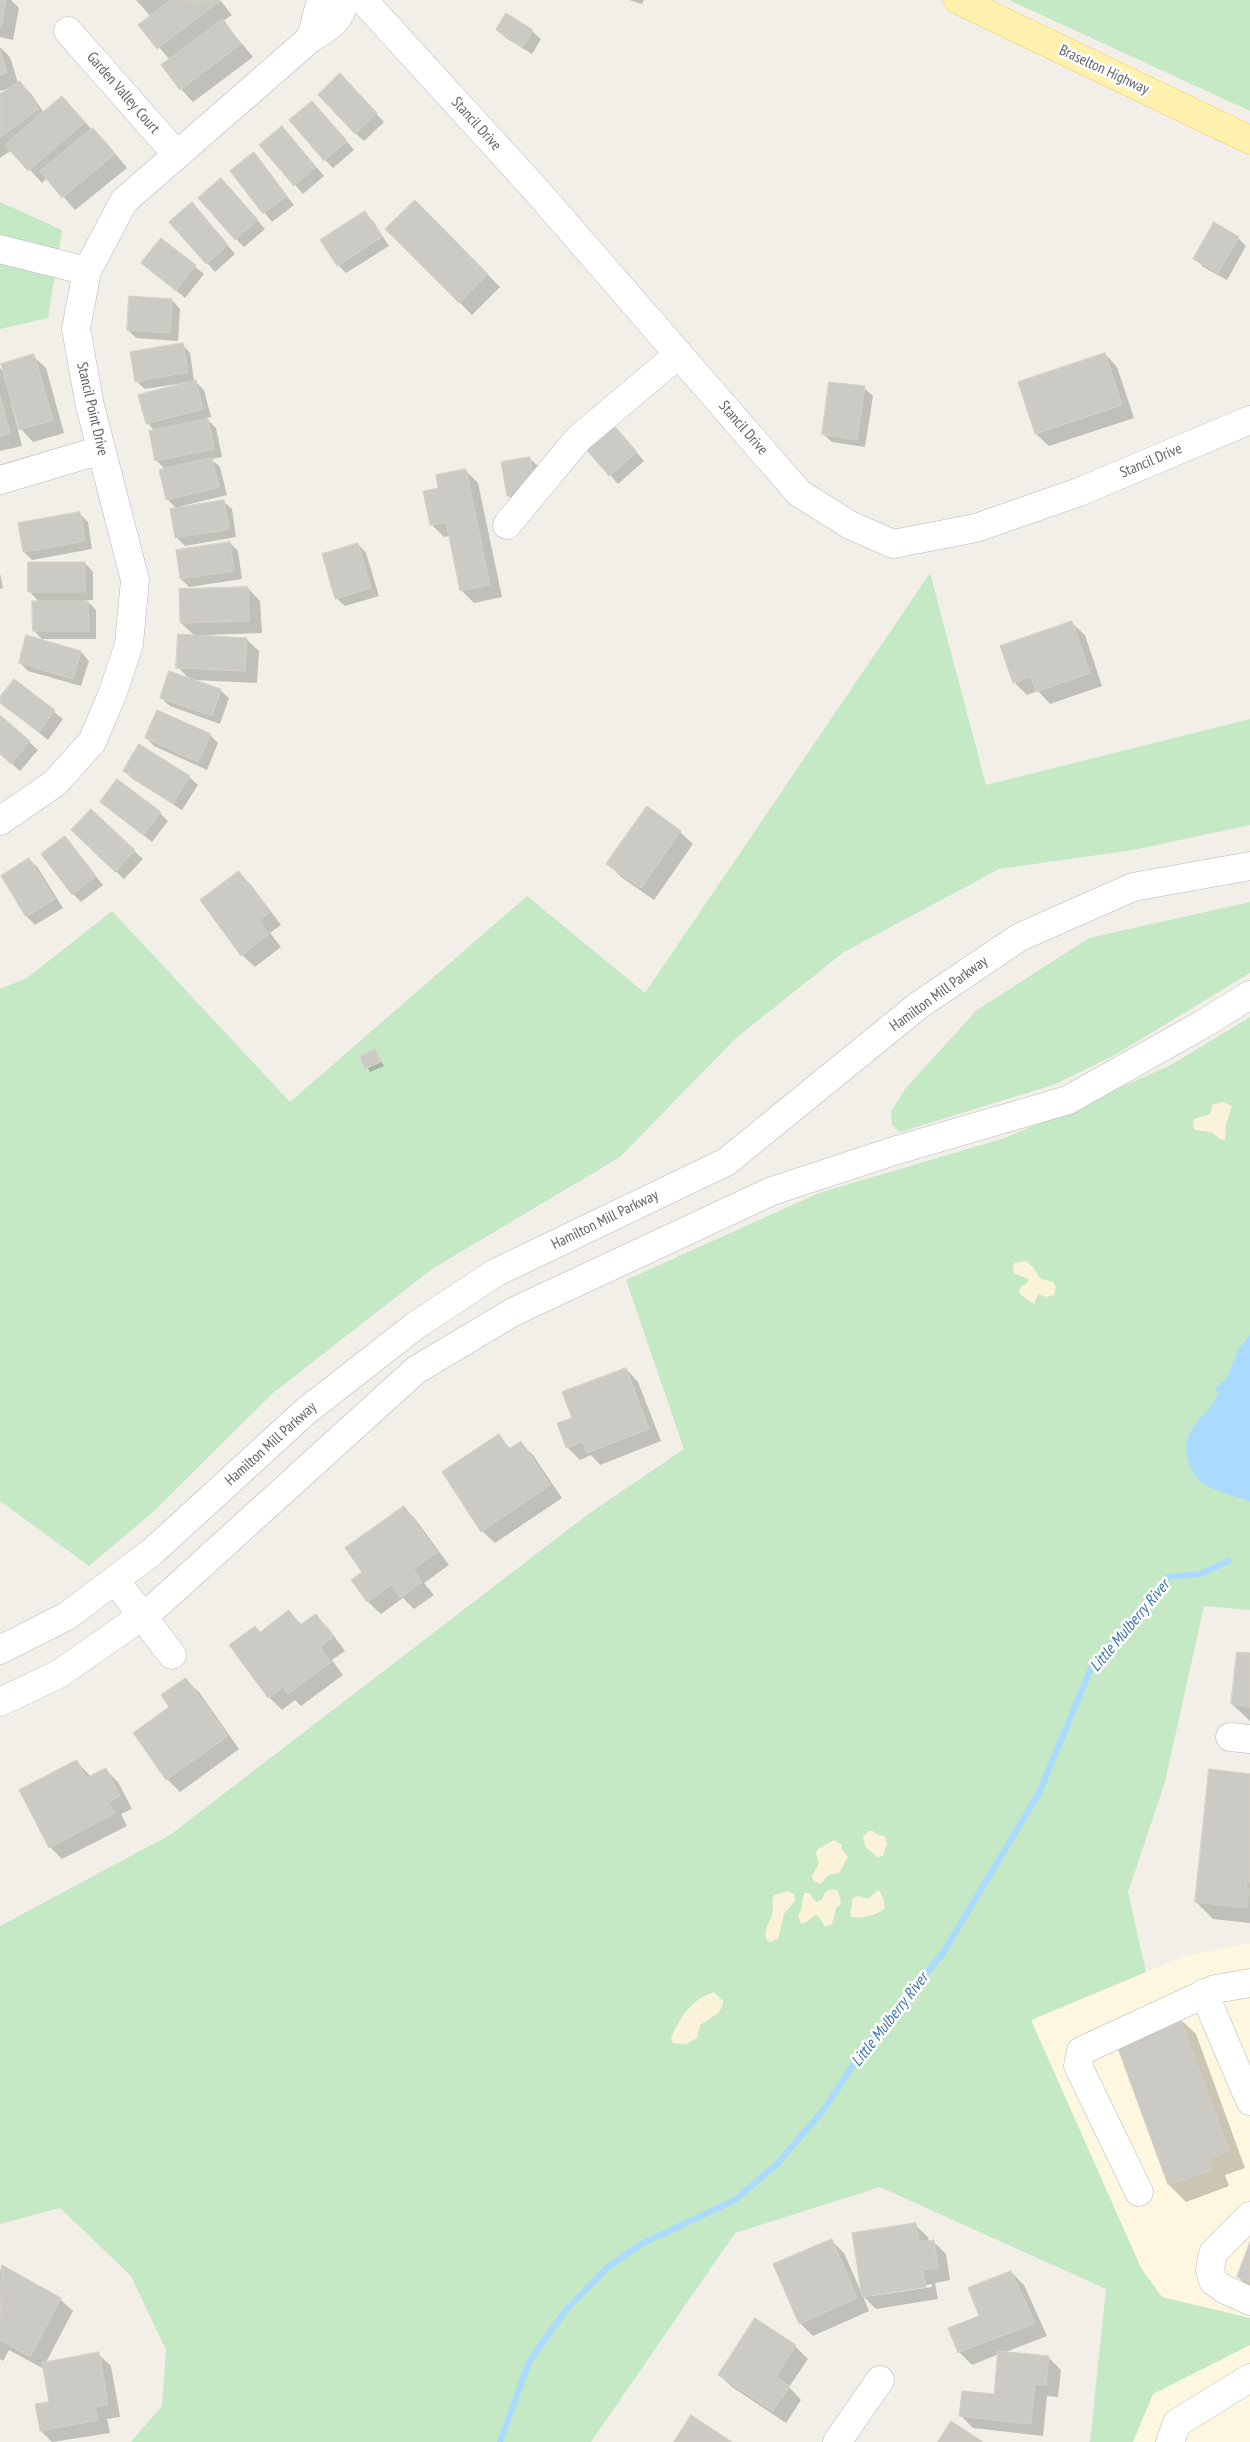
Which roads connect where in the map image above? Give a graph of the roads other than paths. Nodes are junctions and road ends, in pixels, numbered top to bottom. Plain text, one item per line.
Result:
1 (321, 0) edge
2 (344, 0) edge
3 (363, 0) edge
4 (958, 0) edge
5 (68, 31) dead end
6 (311, 38) junction
7 (1250, 140) edge
8 (177, 155) junction
9 (0, 249) edge
10 (86, 271) junction
11 (679, 354) junction
12 (1250, 420) edge
13 (101, 450) junction
14 (0, 480) edge
15 (507, 525) dead end
16 (0, 821) edge
17 (1250, 866) edge
18 (1250, 995) edge
19 (116, 1580) junction
20 (142, 1616) junction
21 (0, 1650) edge
22 (172, 1655) dead end
23 (0, 1702) edge
24 (1250, 1983) edge
25 (1204, 1993) junction
26 (1250, 2101) edge
27 (1139, 2192) dead end
28 (1250, 2216) edge
29 (1250, 2301) edge
30 (1250, 2378) edge
31 (880, 2380) dead end
32 (836, 2442) edge
33 (1170, 2442) edge

1 - 6 street
2 - 6 street, Stancil Point Drive
3 - 11 street, Stancil Drive
4 - 7 main road, Braselton Highway
5 - 8 street, Garden Valley Court
6 - 8 street, Stancil Point Drive
8 - 10 street, Stancil Point Drive
9 - 10 street
10 - 13 street, Stancil Point Drive
11 - 12 street, Stancil Drive
11 - 15 street
13 - 14 street
13 - 16 street, Stancil Point Drive
17 - 19 street, Hamilton Mill Parkway
18 - 20 street
19 - 20 street
19 - 21 street, Hamilton Mill Parkway
20 - 22 street
20 - 23 street
24 - 25 street
25 - 26 street
25 - 27 street
28 - 29 street
30 - 33 street
31 - 32 street

